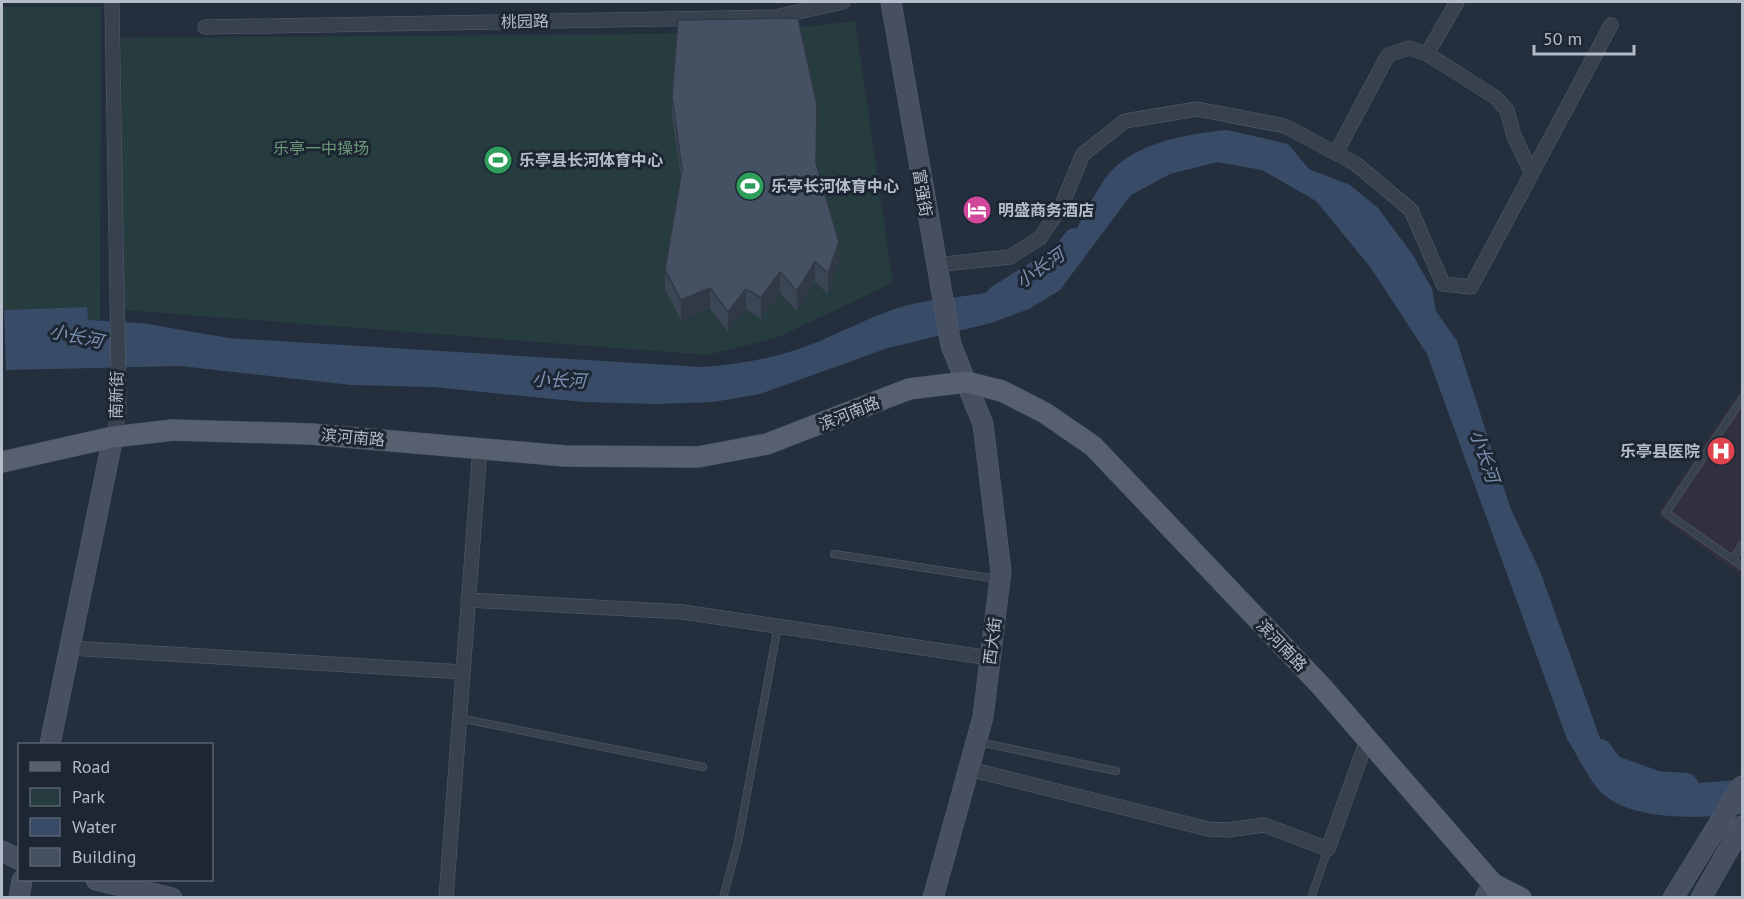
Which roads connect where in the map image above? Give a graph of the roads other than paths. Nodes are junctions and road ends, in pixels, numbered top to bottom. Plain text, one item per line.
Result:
1 (112, 2) edge
2 (843, 2) edge
3 (891, 2) edge
4 (1457, 2) edge
5 (1611, 25) dead end
6 (206, 27) dead end
7 (1427, 54) junction
8 (1336, 153) junction
9 (1531, 172) junction
10 (936, 271) junction
11 (966, 382) junction
12 (1743, 399) edge
13 (113, 437) junction
14 (480, 448) junction
15 (2, 462) edge
16 (1743, 545) edge
17 (834, 554) dead end
18 (1733, 559) junction
19 (1743, 566) edge
20 (1000, 579) junction
21 (468, 600) junction
22 (778, 626) junction
23 (70, 648) junction
24 (990, 658) junction
25 (463, 672) junction
26 (459, 718) junction
27 (1368, 740) junction
28 (976, 741) junction
29 (50, 743) edge
30 (703, 767) dead end
31 (969, 769) junction
32 (1116, 771) dead end
33 (1743, 786) edge
34 (1743, 826) edge
35 (1328, 849) junction
36 (2, 850) edge
37 (18, 859) edge
38 (22, 881) edge
39 (104, 881) edge
40 (1493, 893) edge
41 (19, 897) edge
42 (172, 897) edge
43 (446, 897) edge
44 (723, 897) edge
45 (933, 897) edge
46 (1311, 897) edge
47 (1521, 897) edge
48 (1673, 897) edge
49 (1701, 897) edge

1 - 13 street, 南新街
2 - 6 street, 桃园路
3 - 10 street, 富强街
4 - 7 street
5 - 9 street
7 - 8 street
7 - 9 street
8 - 9 street
8 - 10 street
10 - 11 street, 富强街
11 - 14 main road, 滨河南路
11 - 20 street, 西大街
11 - 27 main road, 滨河南路
12 - 18 lane
13 - 14 main road, 滨河南路
13 - 15 main road, 滨河南路
13 - 23 street, 南新街
14 - 21 street
16 - 18 lane
17 - 20 lane
18 - 19 lane
20 - 24 street, 西大街
21 - 22 street
21 - 25 street
22 - 24 street
22 - 44 lane
23 - 25 street
23 - 29 street, 南新街
24 - 28 street, 西大街
25 - 26 street
26 - 30 lane
26 - 43 street
27 - 35 street
27 - 40 main road, 滨河南路
28 - 31 street, 西大街
28 - 32 lane
31 - 35 street
31 - 45 street, 西大街
33 - 48 street
34 - 49 street
35 - 46 lane
36 - 37 street
38 - 41 street
39 - 42 street
40 - 47 main road, 滨河南路

